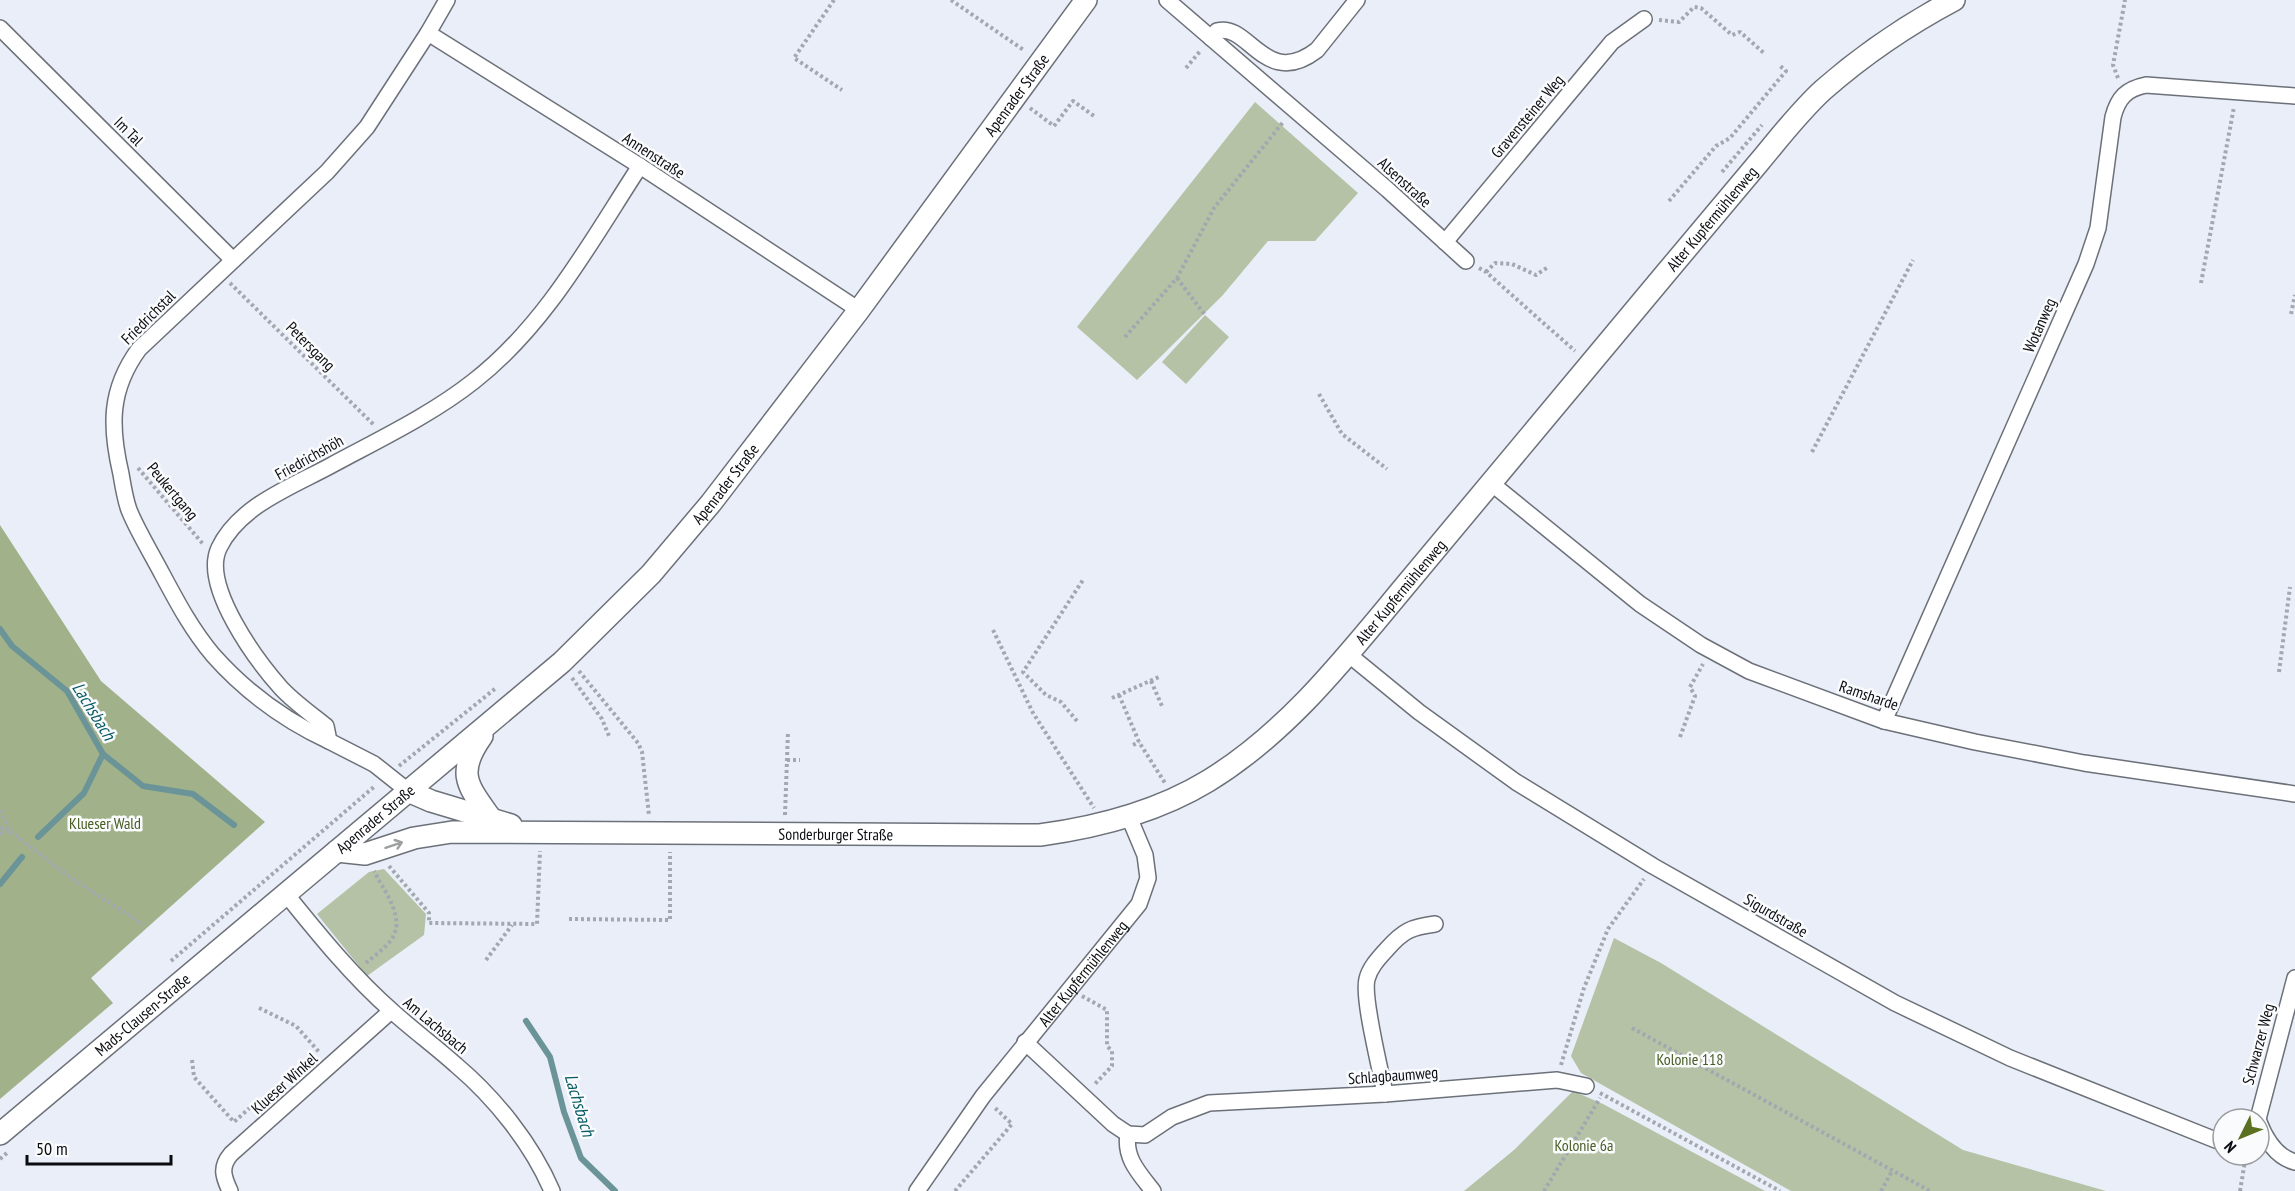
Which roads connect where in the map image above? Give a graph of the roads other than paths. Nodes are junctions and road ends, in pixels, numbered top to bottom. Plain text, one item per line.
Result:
1 (447, 0) edge
2 (1086, 0) edge
3 (1167, 0) edge
4 (1357, 0) edge
5 (1954, 0) edge
6 (1644, 19) road end
7 (0, 28) edge
8 (428, 33) junction
9 (1211, 38) junction
10 (2295, 96) edge
11 (640, 166) junction
12 (1445, 242) junction
13 (233, 260) junction
14 (1466, 261) road end
15 (859, 310) junction
16 (1491, 483) junction
17 (1348, 654) junction
18 (495, 718) junction
19 (1884, 720) junction
20 (329, 741) junction
21 (408, 791) junction
22 (2295, 794) edge
23 (1129, 817) junction
24 (492, 820) junction
25 (452, 832) junction
26 (541, 832) junction
27 (337, 851) junction
28 (286, 894) junction
29 (1435, 924) dead end
30 (2295, 978) edge
31 (391, 1011) junction
32 (1025, 1042) junction
33 (1586, 1086) road end
34 (1385, 1095) junction
35 (2262, 1107) edge
36 (0, 1134) edge
37 (1128, 1134) junction
38 (2211, 1138) edge
39 (2271, 1145) edge
40 (2295, 1162) edge
41 (230, 1191) edge
42 (552, 1191) edge
43 (917, 1191) edge
44 (1153, 1191) edge

1 - 8 street, Friedrichstal
2 - 15 street, Apenrader Straße
3 - 9 street, Alsenstraße
4 - 9 street
5 - 16 street, Alter Kupfermühlenweg
6 - 12 street, Gravensteiner Weg
7 - 13 street, Im Tal
8 - 11 street, Annenstraße
8 - 13 street, Friedrichstal
9 - 12 street, Alsenstraße
10 - 19 street, Wotanweg
11 - 15 street, Annenstraße
11 - 20 street, Friedrichshöh
12 - 14 street, Alsenstraße
13 - 20 street, Friedrichstal
15 - 18 street, Apenrader Straße
16 - 17 street, Alter Kupfermühlenweg
16 - 19 street, Ramsharde
17 - 23 street, Alter Kupfermühlenweg
17 - 38 street, Sigurdstraße
18 - 21 street, Apenrader Straße
18 - 24 street
19 - 22 street, Ramsharde
20 - 21 street
21 - 24 street, Sonderburger Straße
21 - 25 street
21 - 27 street, Apenrader Straße
23 - 26 street, Sonderburger Straße
23 - 32 street, Alter Kupfermühlenweg
24 - 26 street, Sonderburger Straße
25 - 26 street, Sonderburger Straße
27 -> 25 street, Sonderburger Straße
27 - 28 street, Apenrader Straße
28 - 31 street, Am Lachsbach
28 - 36 street, Mads-Clausen-Straße
29 - 34 street
30 - 35 street, Schwarzer Weg
31 - 41 street, Klueser Winkel
31 - 42 street, Am Lachsbach
32 - 37 street
32 - 43 street, Alter Kupfermühlenweg
33 - 34 street, Schlagbaumweg
34 - 37 street, Schlagbaumweg
37 - 44 street
39 - 40 street, Schwarzer Weg

